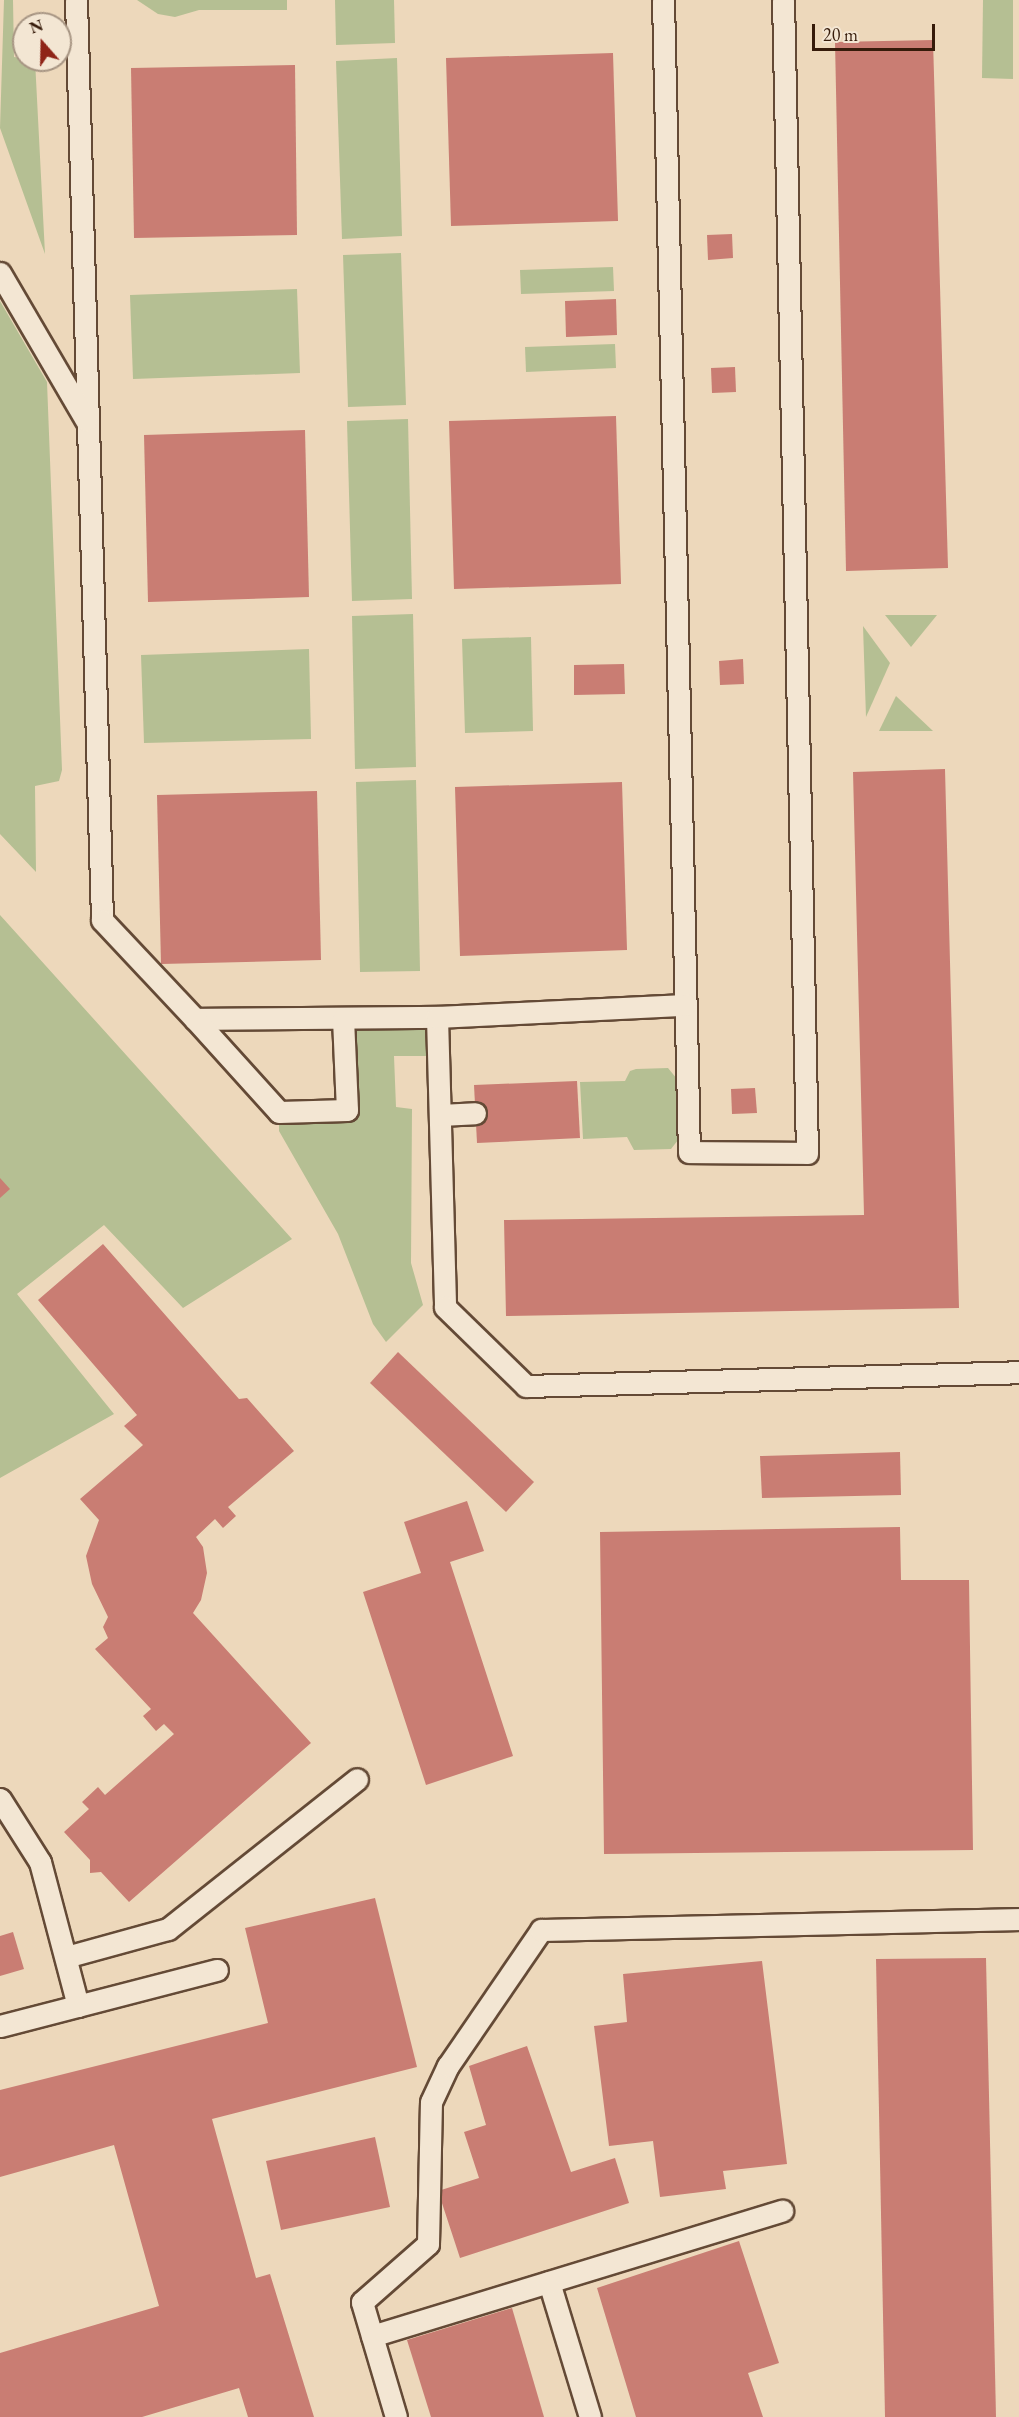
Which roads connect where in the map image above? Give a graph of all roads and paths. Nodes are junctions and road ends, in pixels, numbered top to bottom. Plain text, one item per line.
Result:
1 (76, 0) edge
2 (663, 0) edge
3 (783, 0) edge
4 (0, 273) edge
5 (88, 423) junction
6 (685, 1005) junction
7 (437, 1017) junction
8 (195, 1019) junction
9 (343, 1019) junction
10 (475, 1113) dead end
11 (440, 1115) junction
12 (1019, 1372) edge
13 (357, 1779) dead end
14 (0, 1799) edge
15 (1019, 1919) edge
16 (66, 1957) junction
17 (218, 1970) dead end
18 (78, 2006) junction
19 (0, 2026) edge
20 (782, 2211) dead end
21 (549, 2282) junction
22 (372, 2336) junction
23 (396, 2417) edge
24 (590, 2417) edge

1 - 5 lane
2 - 6 lane
3 - 6 lane
4 - 5 lane
5 - 8 lane
6 - 7 lane
7 - 9 lane
7 - 11 lane
8 - 9 lane
8 - 9 lane
10 - 11 lane
11 - 12 lane
13 - 16 lane
14 - 16 lane
15 - 22 lane
16 - 18 lane
17 - 18 lane
18 - 19 lane
20 - 21 lane
21 - 22 lane
21 - 24 lane
22 - 23 lane

